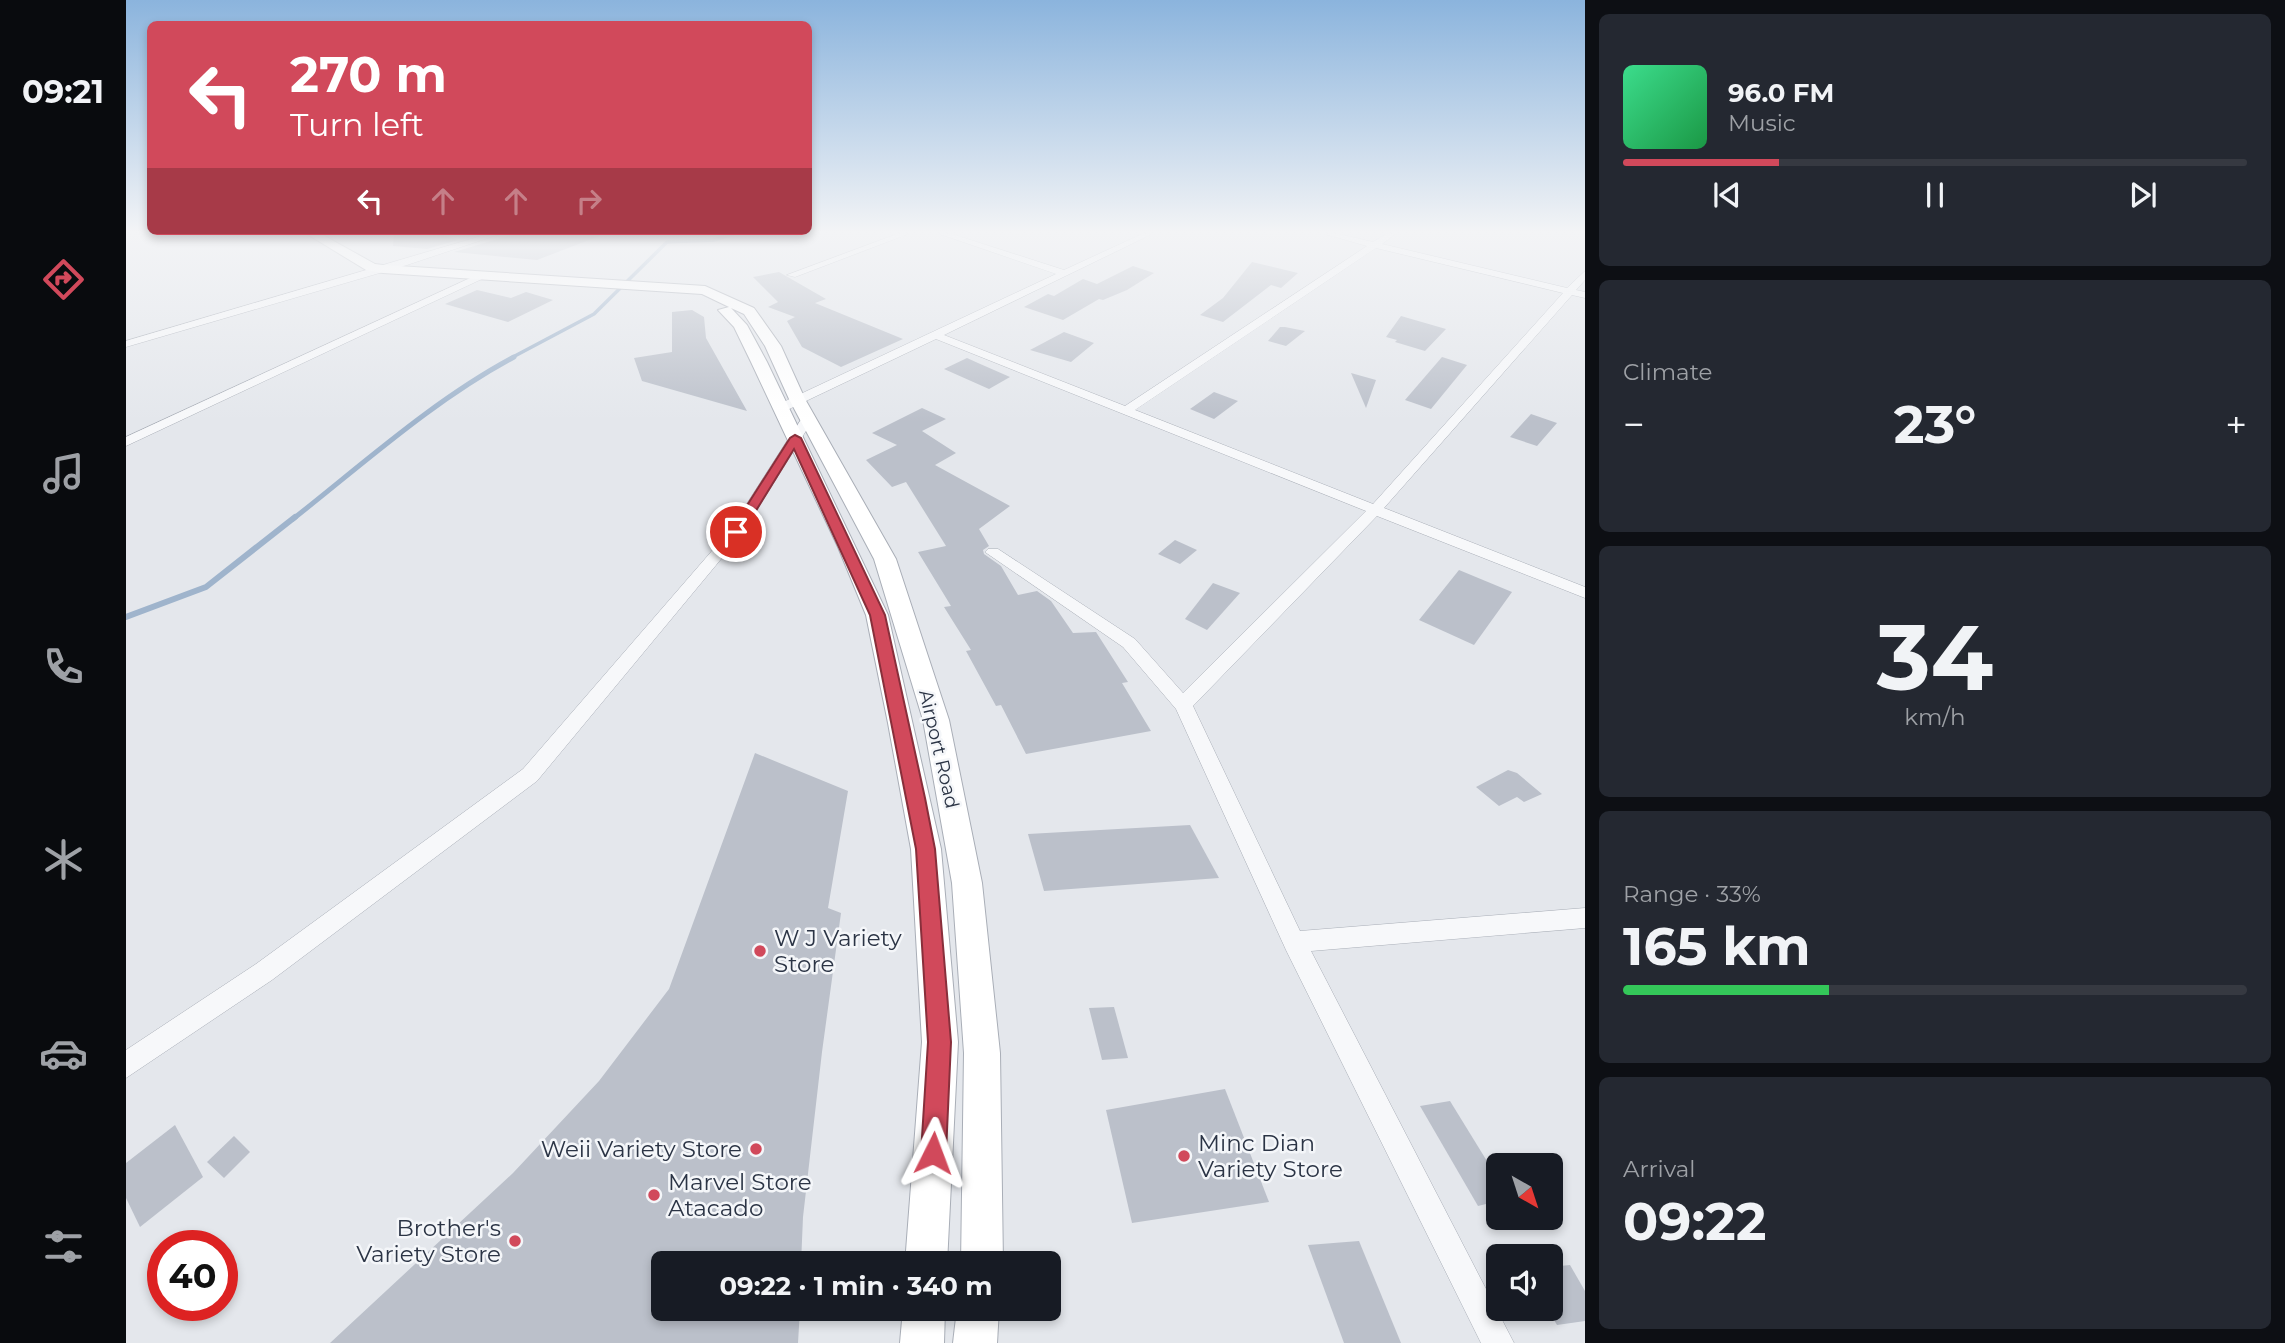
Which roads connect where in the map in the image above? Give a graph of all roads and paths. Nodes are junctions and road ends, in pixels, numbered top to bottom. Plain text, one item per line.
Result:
1 (288, 297) edge
2 (437, 297) edge
3 (687, 297) edge
4 (1017, 297) edge
5 (1297, 297) edge
6 (1573, 297) edge
7 (936, 334) junction
8 (126, 344) edge
9 (1126, 410) junction
10 (795, 416) junction
11 (126, 442) edge
12 (1376, 509) junction
13 (993, 552) dead end
14 (1585, 593) edge
15 (1183, 705) junction
16 (962, 861) junction
17 (927, 864) junction
18 (1585, 918) edge
19 (1294, 942) junction
20 (126, 1065) edge
21 (927, 1251) edge
22 (982, 1251) edge
23 (923, 1321) edge
24 (977, 1321) edge
25 (922, 1343) edge
26 (975, 1343) edge
27 (1498, 1343) edge

1 - 8 street
2 - 11 street
3 - 10 street, Airport Road
4 - 7 street
5 - 9 street
6 - 12 street
7 - 9 street
7 - 10 street
9 - 12 street
10 - 16 street, Airport Road
10 - 17 street, Airport Road
10 - 20 street
12 - 14 street
12 - 15 street
13 - 15 street
15 - 19 street
16 - 17 street
16 - 22 street, Airport Road
17 - 21 street, Airport Road
18 - 19 street
19 - 27 street
23 - 25 street
24 - 26 street

